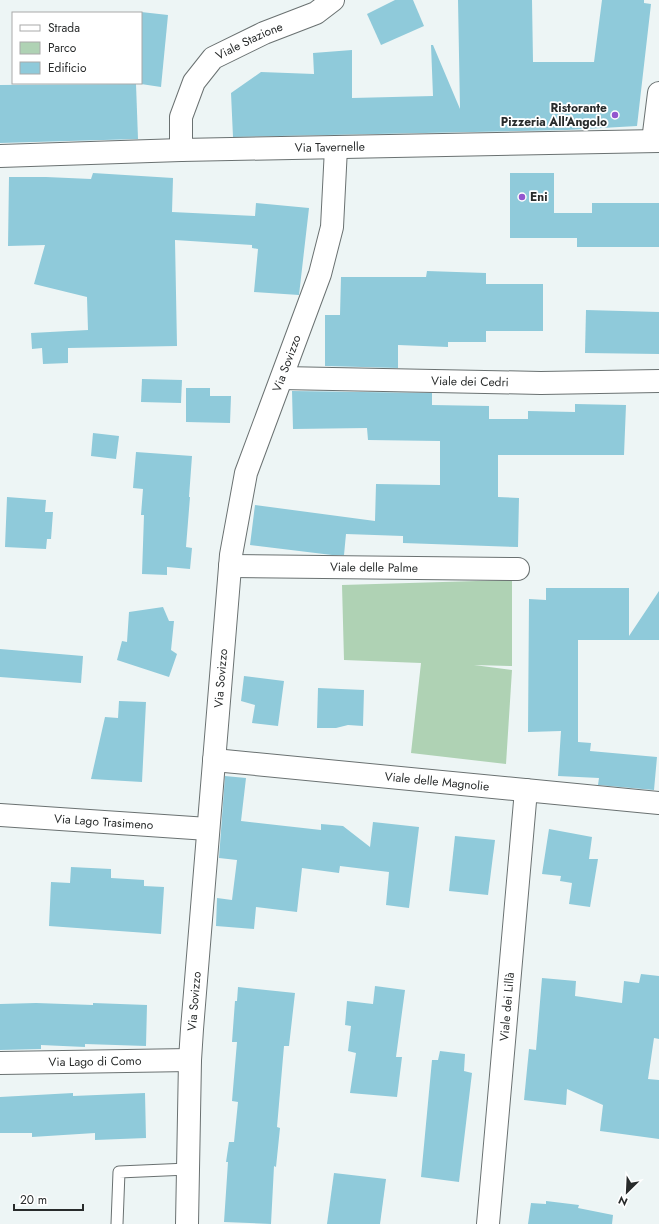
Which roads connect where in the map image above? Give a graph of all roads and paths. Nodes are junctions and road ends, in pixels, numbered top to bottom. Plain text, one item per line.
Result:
1 (333, 0) edge
2 (659, 93) edge
3 (656, 141) edge
4 (336, 148) junction
5 (181, 150) junction
6 (0, 156) edge
7 (282, 378) junction
8 (659, 381) edge
9 (230, 566) junction
10 (518, 570) dead end
11 (214, 760) junction
12 (526, 790) junction
13 (659, 803) edge
14 (0, 815) edge
15 (208, 829) junction
16 (190, 1060) junction
17 (0, 1063) edge
18 (188, 1168) junction
19 (118, 1224) edge
20 (187, 1224) edge
21 (488, 1224) edge

1 - 5 street, Viale Stazione
2 - 3 street
3 - 4 street, Via Tavernelle
4 - 5 street, Via Tavernelle
4 - 7 street, Via Sovizzo
5 - 6 street, Via Tavernelle
7 - 8 street, Viale dei Cedri
7 - 9 street, Via Sovizzo
9 - 10 street, Viale delle Palme
9 - 11 street, Via Sovizzo
11 - 12 street, Viale delle Magnolie
11 - 15 street, Via Sovizzo
12 - 13 street, Viale delle Magnolie
12 - 21 street, Viale dei Lillà
14 - 15 street, Via Lago Trasimeno
15 - 16 street, Via Sovizzo
16 - 17 street, Via Lago di Como
16 - 18 street, Via Sovizzo
18 - 19 lane
18 - 20 street, Via Sovizzo

